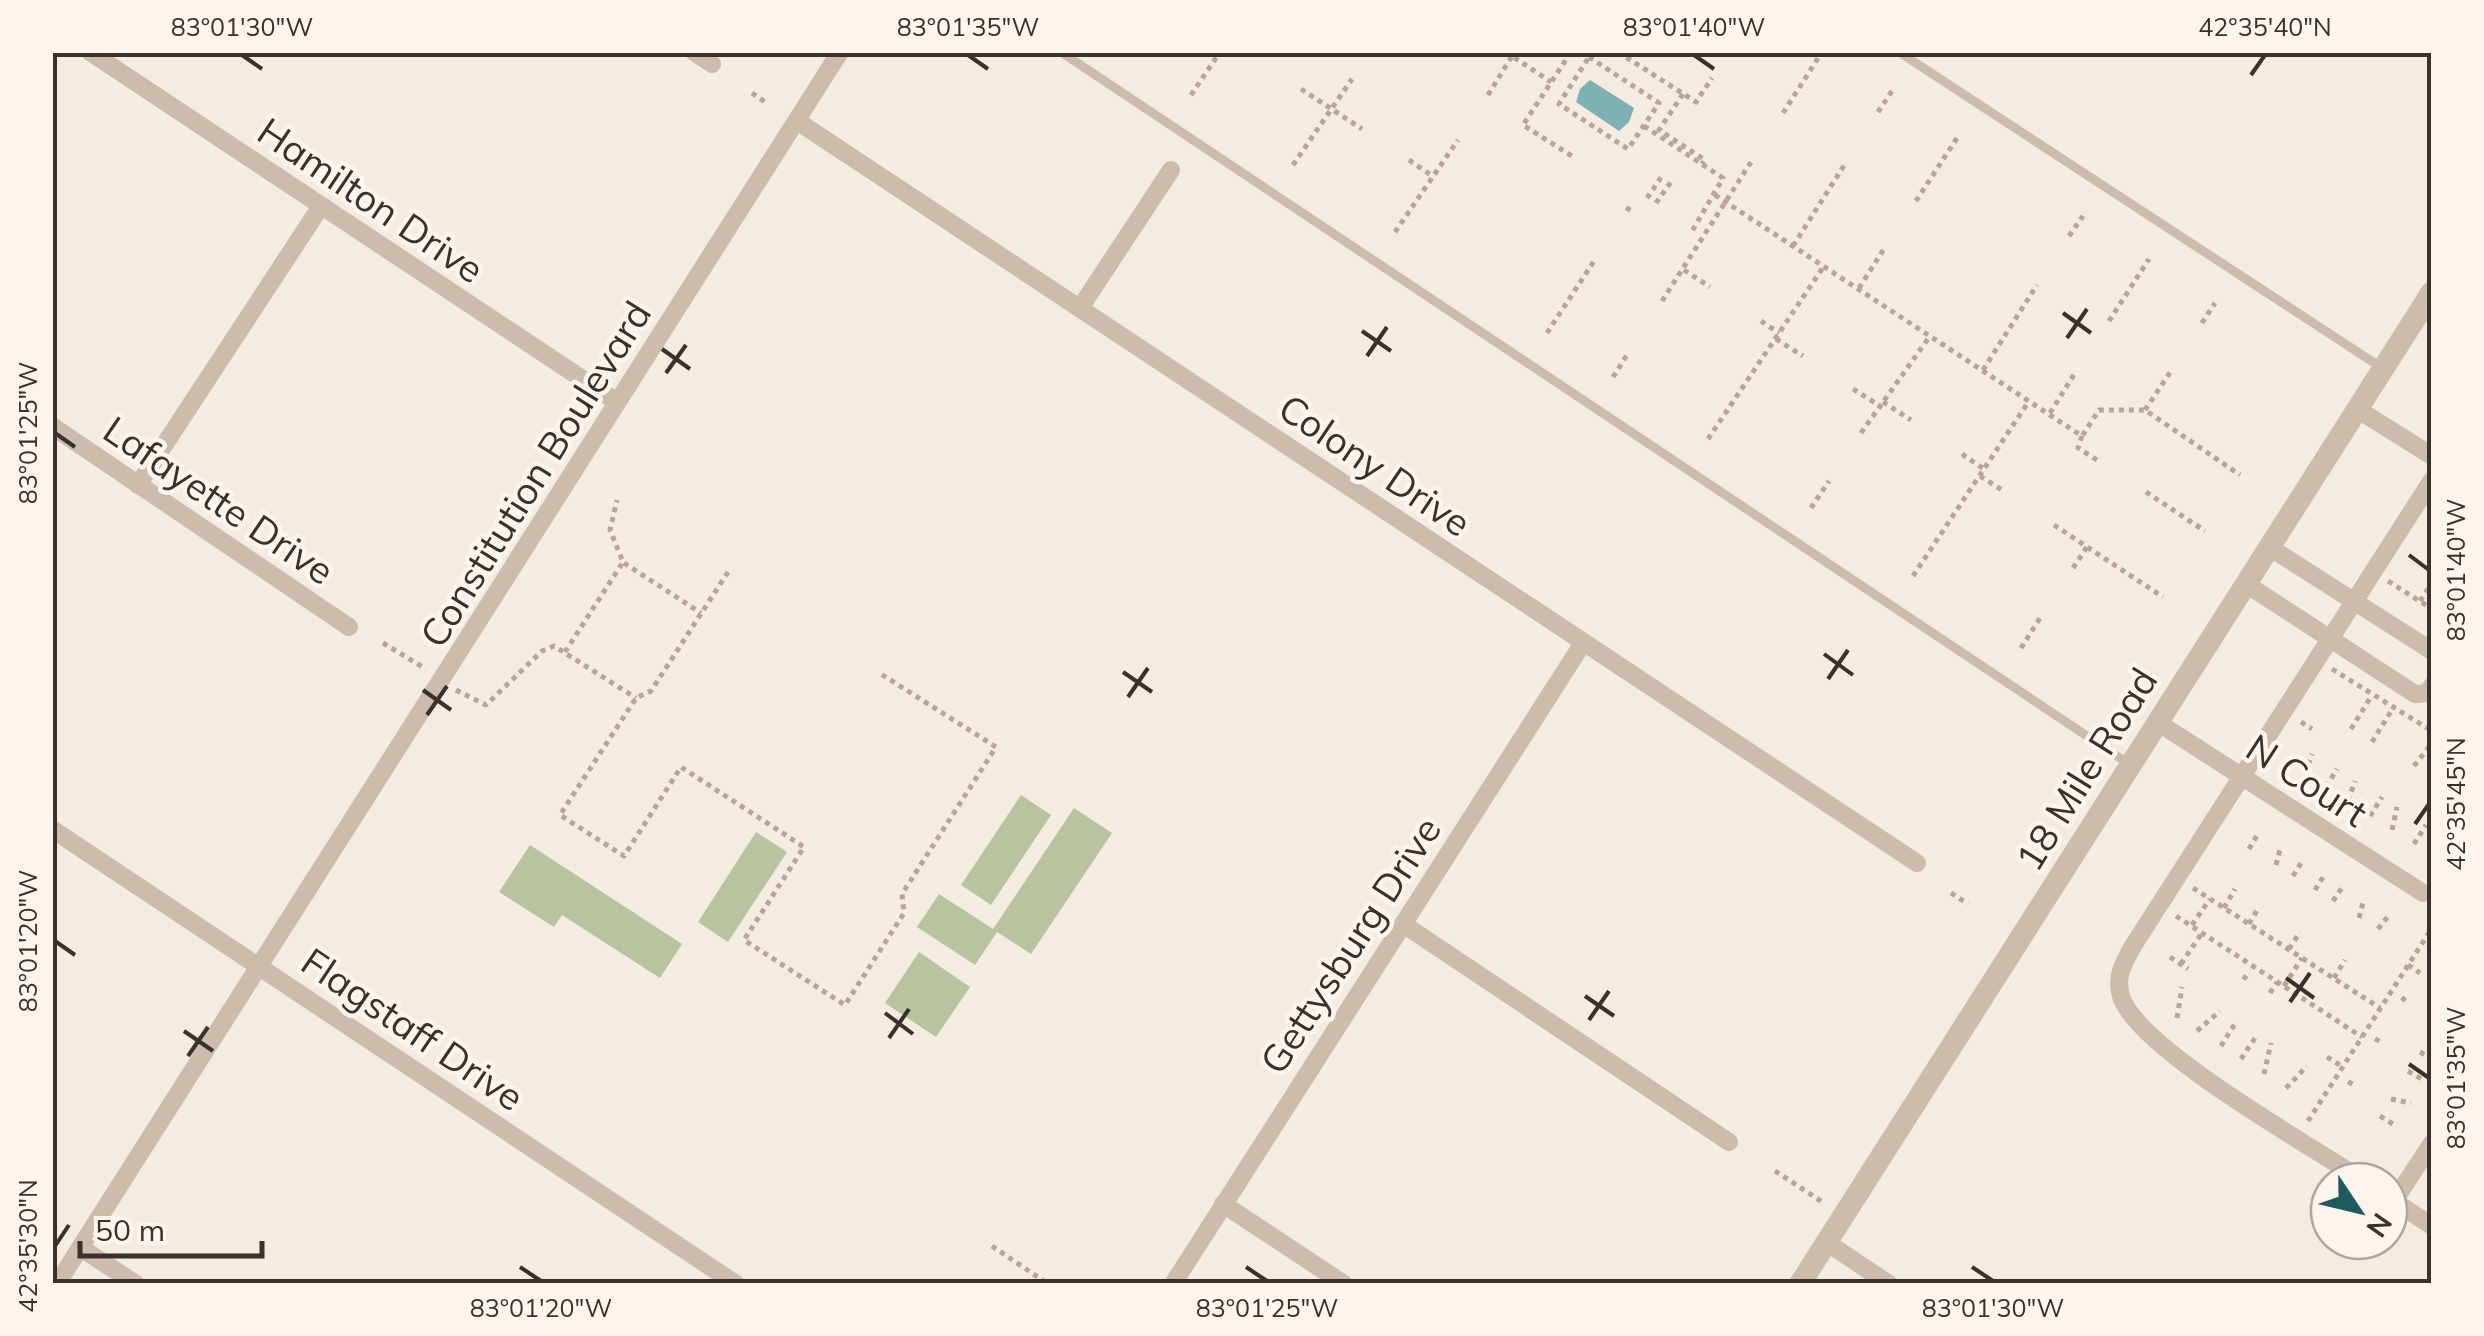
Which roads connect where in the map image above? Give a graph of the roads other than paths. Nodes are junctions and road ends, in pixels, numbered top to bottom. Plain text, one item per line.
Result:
1 (90, 52) edge
2 (694, 52) edge
3 (840, 52) edge
4 (1061, 52) edge
5 (1899, 52) edge
6 (712, 64) dead end
7 (798, 121) junction
8 (1171, 170) dead end
9 (321, 206) junction
10 (2432, 292) edge
11 (1080, 308) junction
12 (2383, 368) junction
13 (616, 402) junction
14 (2357, 409) junction
15 (52, 426) edge
16 (2432, 456) edge
17 (2432, 480) edge
18 (138, 485) junction
19 (2270, 546) junction
20 (2246, 584) junction
21 (2354, 601) junction
22 (349, 627) dead end
23 (2330, 638) junction
24 (1583, 643) junction
25 (2432, 651) edge
26 (2432, 686) edge
27 (2156, 722) junction
28 (2131, 765) junction
29 (2241, 776) junction
30 (52, 829) edge
31 (1917, 863) dead end
32 (2423, 893) dead end
33 (1403, 924) junction
34 (258, 966) junction
35 (1729, 1142) dead end
36 (2432, 1143) edge
37 (2334, 1161) edge
38 (2409, 1174) edge
39 (1223, 1204) junction
40 (2409, 1211) edge
41 (2432, 1226) edge
42 (1826, 1242) junction
43 (81, 1248) junction
44 (57, 1284) edge
45 (136, 1284) edge
46 (736, 1284) edge
47 (1172, 1284) edge
48 (1344, 1284) edge
49 (1800, 1284) edge
50 (1889, 1284) edge

1 - 9 street, Hamilton Drive
2 - 6 street
3 - 7 street, Constitution Boulevard
4 - 28 lane
5 - 12 lane
7 - 11 street, Colony Drive
7 - 13 street, Constitution Boulevard
8 - 11 street
9 - 13 street, Hamilton Drive
9 - 18 street
10 - 12 street, 18 Mile Road
11 - 24 street, Colony Drive
12 - 14 street, 18 Mile Road
13 - 34 street, Constitution Boulevard
14 - 16 street
14 - 19 street, 18 Mile Road
15 - 18 street, Lafayette Drive
17 - 21 street
18 - 22 street, Lafayette Drive
19 - 20 street, 18 Mile Road
19 - 21 street
20 - 23 street
20 - 27 street, 18 Mile Road
21 - 23 street
21 - 25 street
23 - 26 street
23 - 29 street
24 - 31 street, Colony Drive
24 - 33 street, Gettysburg Drive
27 - 28 street, 18 Mile Road
27 - 29 street, N Court
28 - 42 street, 18 Mile Road
29 - 32 street, N Court
29 - 37 street
30 - 34 street, Flagstaff Drive
33 - 35 street
33 - 39 street, Gettysburg Drive
34 - 43 street, Constitution Boulevard
34 - 46 street, Flagstaff Drive
36 - 38 street
39 - 47 street, Gettysburg Drive
39 - 48 street
40 - 41 street
42 - 49 street, 18 Mile Road
42 - 50 street
43 - 44 street, Constitution Boulevard
43 - 45 street

